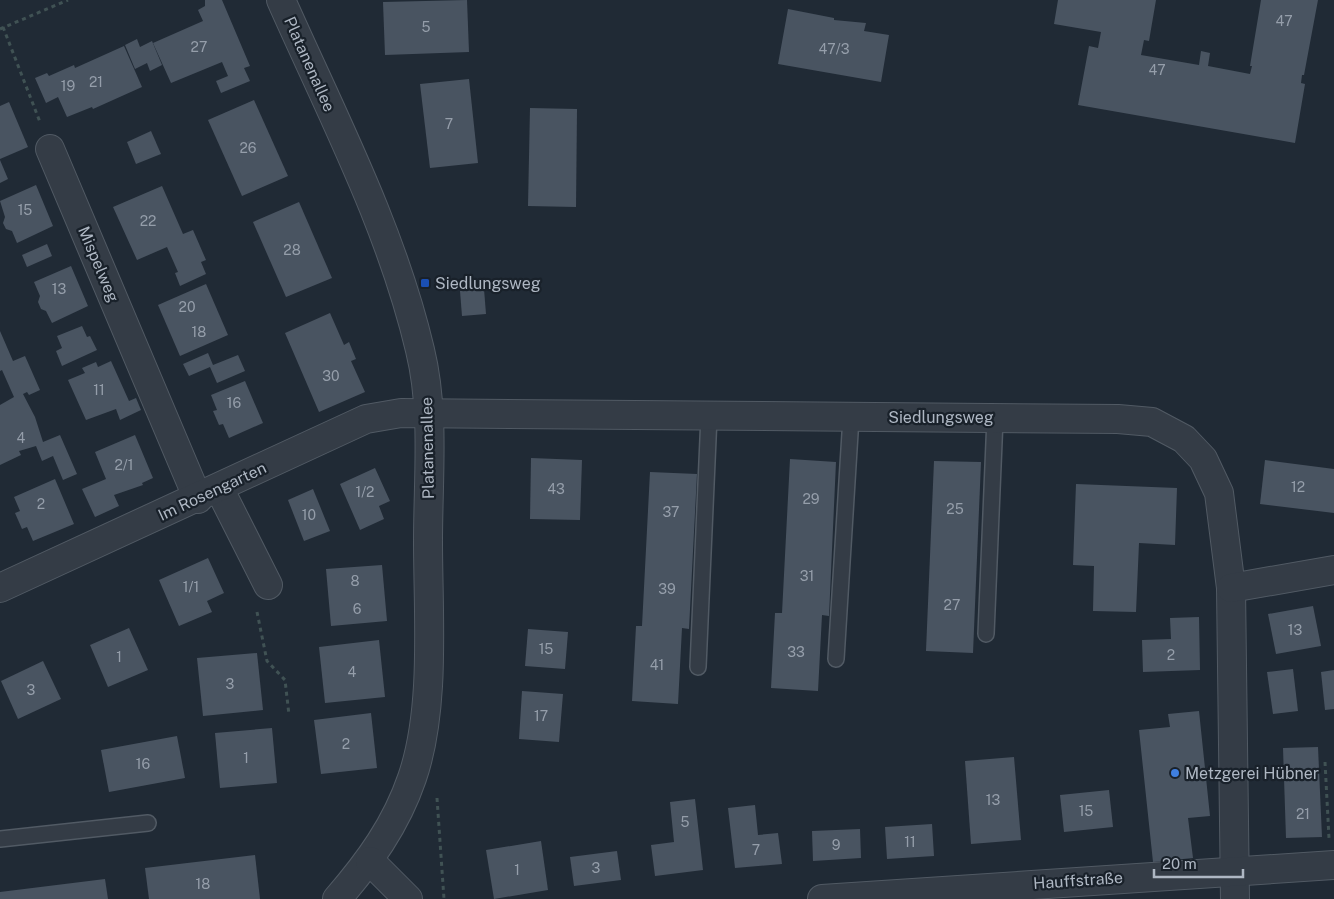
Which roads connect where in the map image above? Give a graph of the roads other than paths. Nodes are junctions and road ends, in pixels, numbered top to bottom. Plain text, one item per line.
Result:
1 (281, 0) edge
2 (50, 149) road end
3 (429, 413) junction
4 (709, 416) junction
5 (851, 417) junction
6 (995, 418) junction
7 (208, 493) junction
8 (1334, 570) edge
9 (265, 580) road end
10 (0, 588) edge
11 (1231, 588) junction
12 (986, 634) dead end
13 (836, 659) dead end
14 (698, 667) dead end
15 (148, 823) dead end
16 (0, 839) edge
17 (370, 861) junction
18 (1334, 865) edge
19 (1234, 870) junction
20 (1047, 891) edge
21 (337, 899) edge
22 (408, 899) edge
23 (822, 899) edge
24 (1235, 899) edge

1 - 3 street, Platanenallee
2 - 7 street, Mispelweg
3 - 4 street, Siedlungsweg
3 - 7 street, Im Rosengarten
3 - 17 street, Platanenallee
4 - 5 street, Siedlungsweg
4 - 14 lane
5 - 6 street, Siedlungsweg
5 - 13 lane
6 - 11 street, Siedlungsweg
6 - 12 lane
7 - 9 street, Mispelweg
7 - 10 street, Im Rosengarten
8 - 11 street
11 - 19 street, Siedlungsweg
15 - 16 lane
17 - 21 street, Platanenallee
17 - 22 street
18 - 19 street, Hauffstraße
19 - 20 street, Hauffstraße
19 - 24 street, Siedlungsweg
20 - 23 street, Hauffstraße

